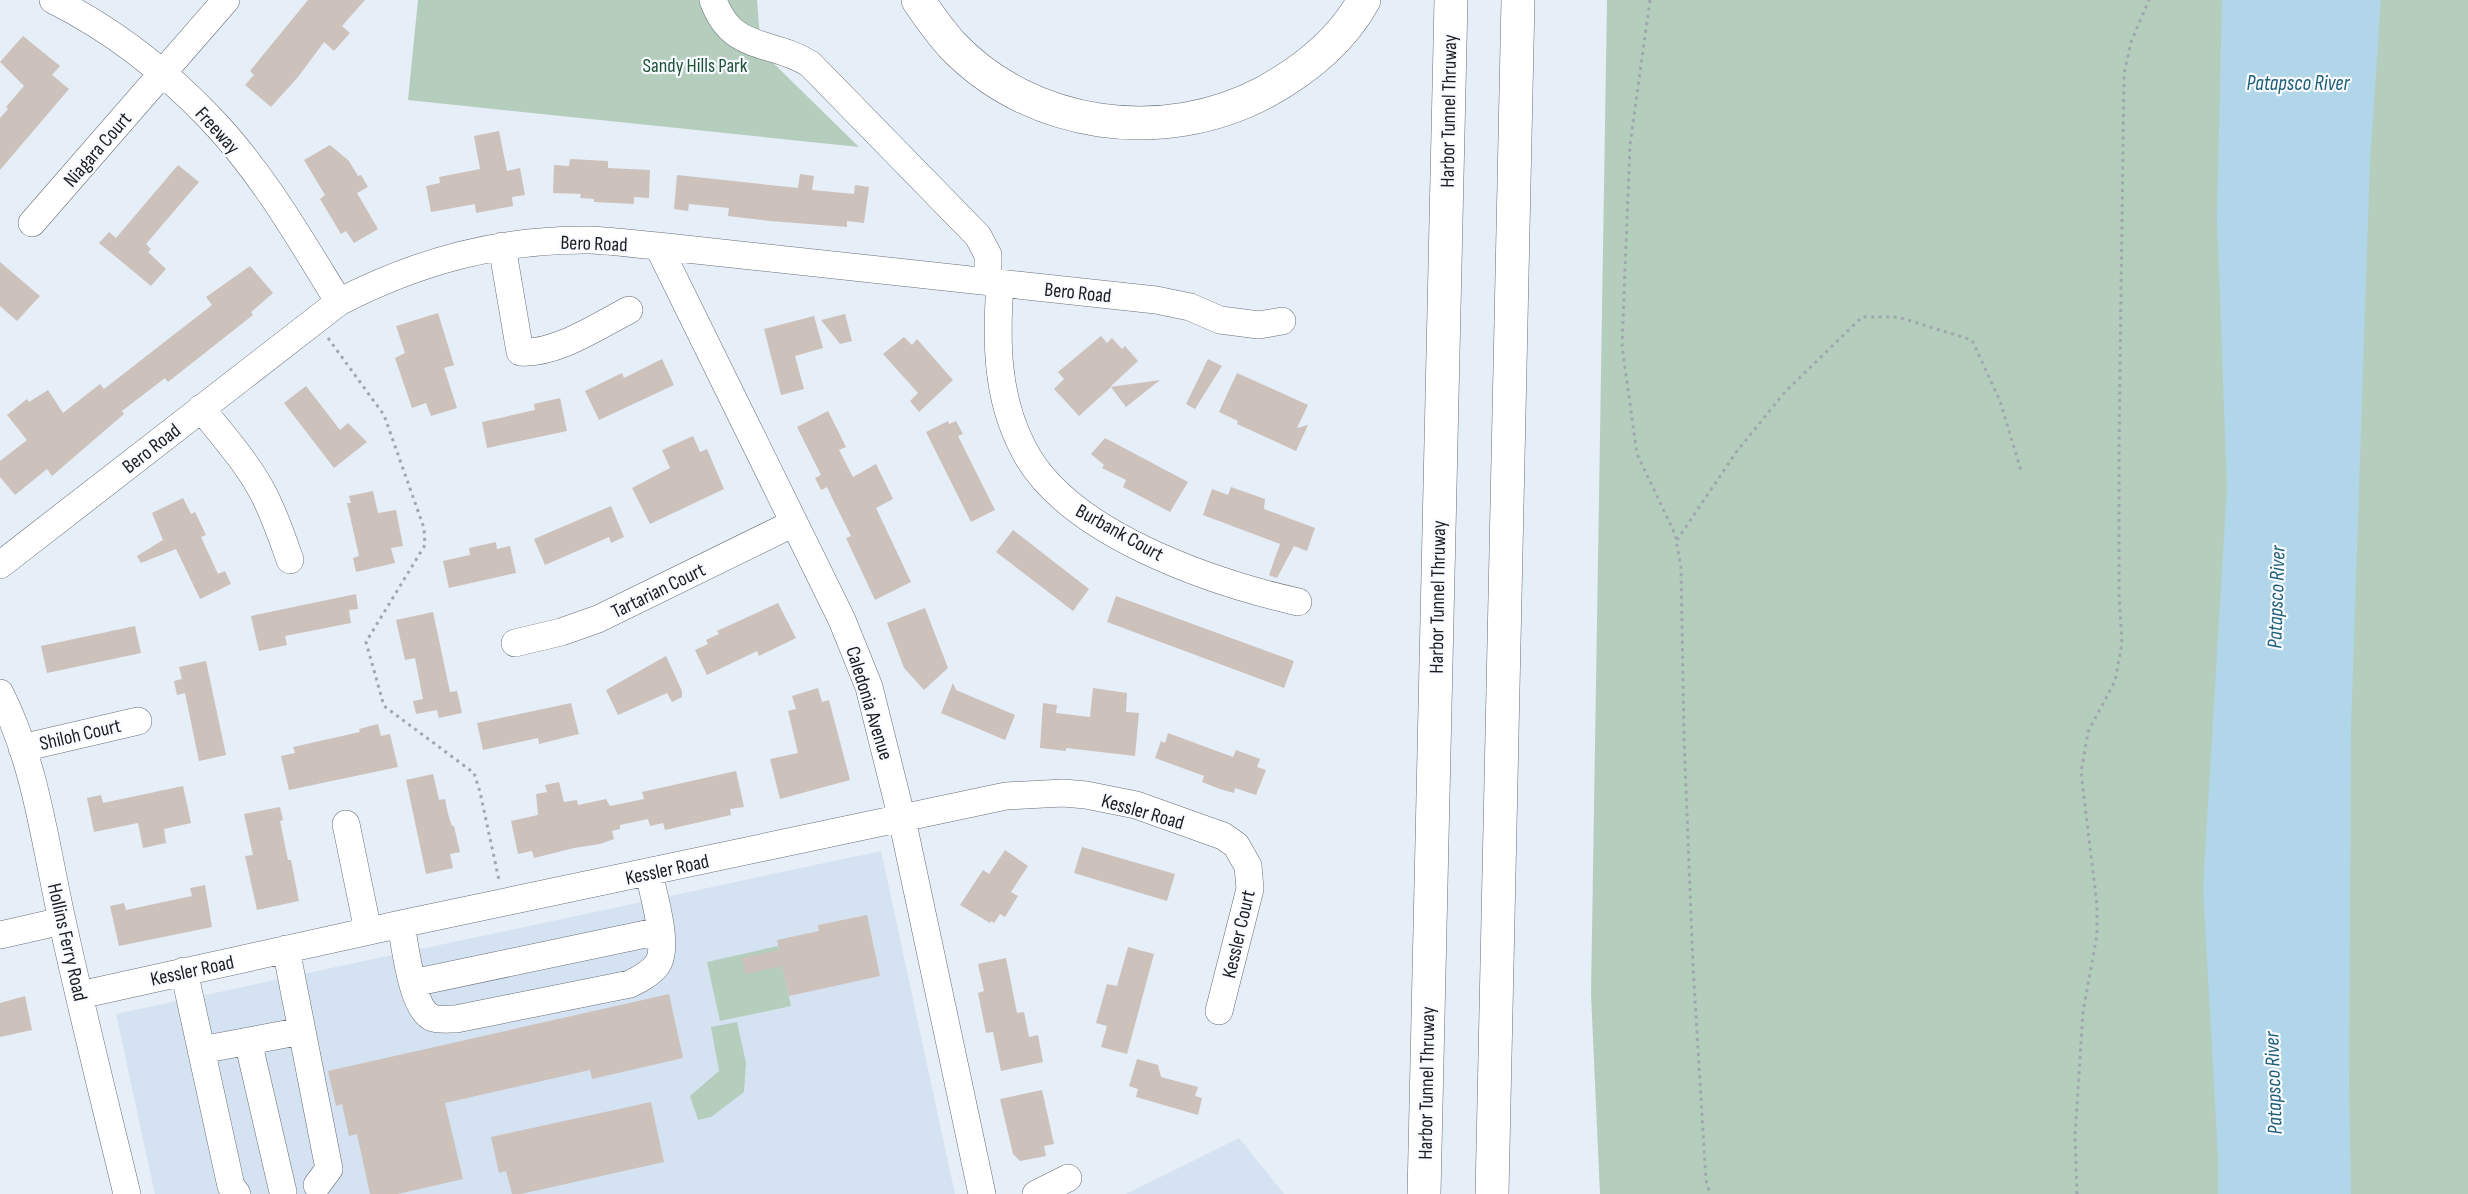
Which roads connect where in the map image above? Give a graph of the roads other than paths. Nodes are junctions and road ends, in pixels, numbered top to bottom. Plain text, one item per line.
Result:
1 (53, 0) edge
2 (226, 0) edge
3 (713, 0) edge
4 (918, 0) edge
5 (1364, 0) edge
6 (1451, 0) edge
7 (1518, 0) edge
8 (163, 74) junction
9 (32, 223) dead end
10 (502, 246) junction
11 (658, 246) junction
12 (994, 283) junction
13 (339, 302) junction
14 (629, 310) dead end
15 (1282, 321) dead end
16 (201, 408) junction
17 (794, 523) junction
18 (291, 560) dead end
19 (0, 565) edge
20 (1298, 602) dead end
21 (515, 643) dead end
22 (0, 693) edge
23 (138, 721) dead end
24 (22, 748) junction
25 (902, 819) junction
26 (346, 824) dead end
27 (1244, 857) joint
28 (648, 873) junction
29 (62, 921) junction
30 (400, 924) junction
31 (368, 931) junction
32 (660, 931) junction
33 (0, 935) edge
34 (286, 949) junction
35 (184, 971) junction
36 (413, 983) junction
37 (80, 995) junction
38 (1219, 1011) dead end
39 (302, 1031) junction
40 (248, 1041) junction
41 (201, 1050) junction
42 (1068, 1178) dead end
43 (318, 1189) edge
44 (279, 1193) edge
45 (127, 1194) edge
46 (237, 1194) edge
47 (982, 1194) edge
48 (1036, 1194) edge
49 (1424, 1194) edge
50 (1492, 1194) edge

1 - 8 street, Freeway
2 - 8 street, Niagara Court
3 - 12 street, Burbank Court
4 - 5 highway
6 - 49 highway, Harbor Tunnel Thruway
7 - 50 highway
8 - 9 street, Niagara Court
8 - 13 street, Freeway
10 - 11 street, Bero Road
10 - 13 street, Bero Road
10 - 14 street
11 - 12 street, Bero Road
11 - 17 street, Caledonia Avenue
12 - 15 street, Bero Road
12 - 20 street, Burbank Court
13 - 16 street, Bero Road
16 - 18 street
16 - 19 street, Bero Road
17 - 21 street, Tartarian Court
17 - 25 street, Caledonia Avenue
22 - 24 street, Hollins Ferry Road
23 - 24 street, Shiloh Court
24 - 29 street, Hollins Ferry Road
25 - 27 street, Kessler Road
25 - 28 street, Kessler Road
25 - 47 street, Caledonia Avenue
26 - 31 street
27 - 38 street, Kessler Court
28 - 30 street, Kessler Road
28 - 32 street
29 - 33 street
29 - 37 street, Hollins Ferry Road
30 - 31 street, Kessler Road
30 - 36 street
31 - 34 street, Kessler Road
32 - 36 street
32 - 36 street
34 - 35 street, Kessler Road
34 - 39 street
35 - 37 street, Kessler Road
35 - 41 street
37 - 45 street, Hollins Ferry Road
39 - 40 street
39 - 43 street
40 - 41 street
40 - 44 street
41 - 46 street
42 - 48 street
43 - 44 street

